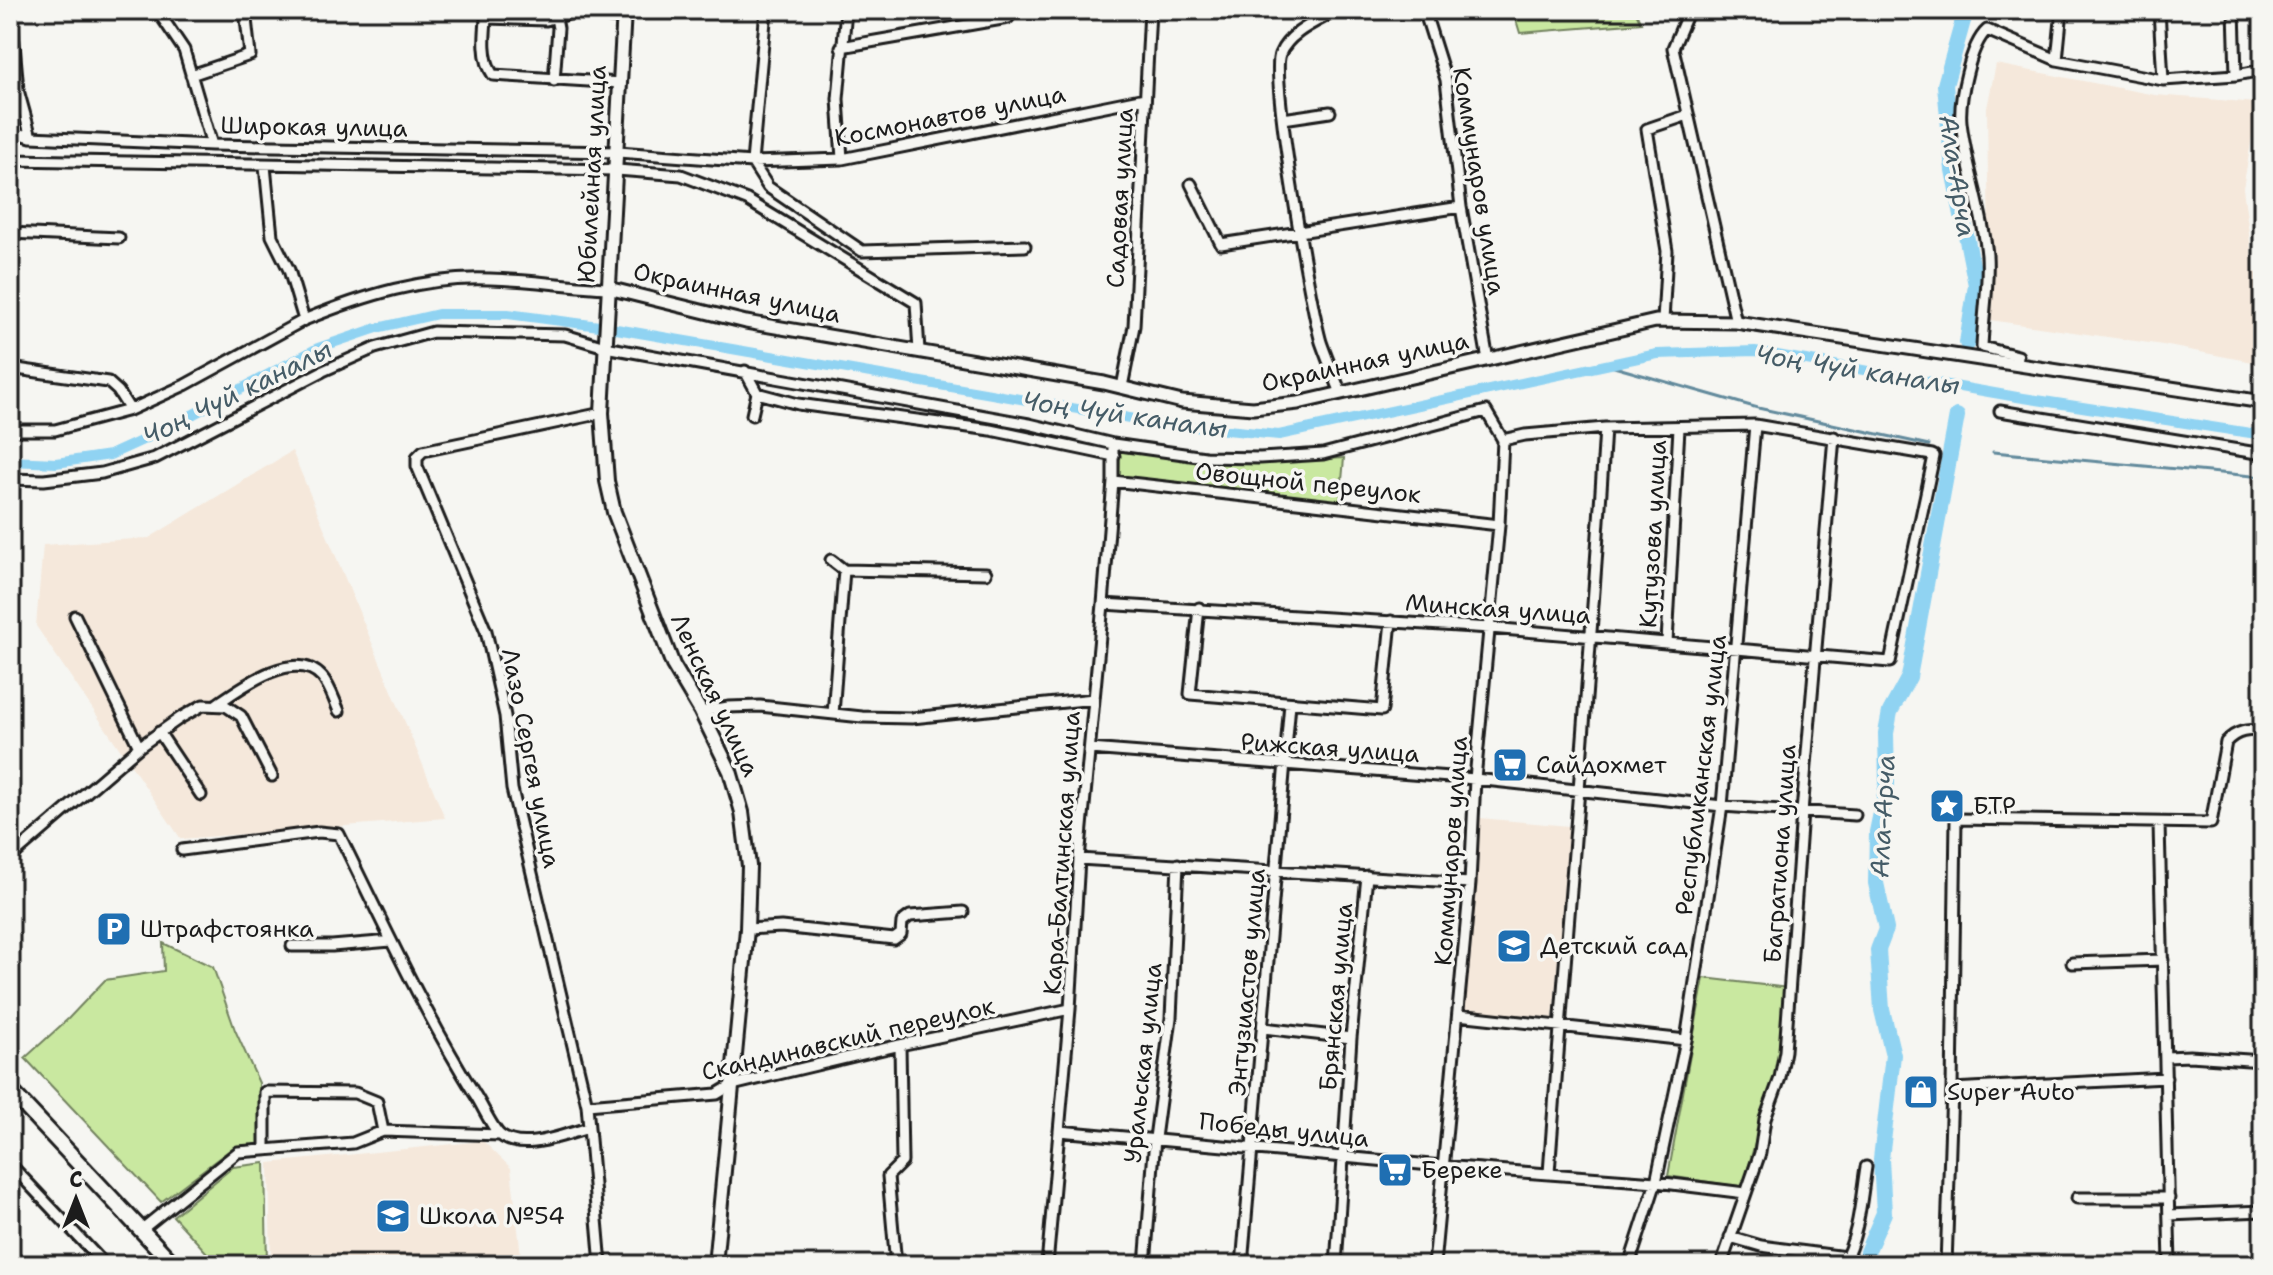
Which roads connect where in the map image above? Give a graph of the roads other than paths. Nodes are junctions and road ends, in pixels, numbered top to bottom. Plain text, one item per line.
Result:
1 (11, 10) edge
2 (157, 10) edge
3 (245, 10) edge
4 (766, 10) edge
5 (846, 10) edge
6 (1008, 10) edge
7 (1150, 10) edge
8 (1337, 10) edge
9 (1424, 10) edge
10 (1689, 10) edge
11 (2062, 10) edge
12 (2159, 10) edge
13 (2234, 10) edge
14 (487, 14) edge
15 (623, 14) edge
16 (556, 18) junction
17 (841, 47) junction
18 (2057, 60) junction
19 (2263, 70) edge
20 (191, 75) junction
21 (2236, 75) junction
22 (2163, 80) junction
23 (554, 81) junction
24 (621, 83) junction
25 (1145, 98) junction
26 (1330, 112) dead end
27 (1688, 115) junction
28 (1283, 119) junction
29 (10, 131) edge
30 (31, 137) junction
31 (212, 145) junction
32 (618, 152) junction
33 (842, 159) junction
34 (10, 160) edge
35 (752, 162) junction
36 (265, 166) junction
37 (617, 170) junction
38 (1191, 184) dead end
39 (1461, 207) junction
40 (1300, 231) junction
41 (10, 233) edge
42 (119, 238) dead end
43 (1025, 246) dead end
44 (607, 290) junction
45 (304, 320) junction
46 (1663, 321) junction
47 (1736, 322) junction
48 (605, 343) junction
49 (919, 351) junction
50 (1488, 360) junction
51 (2017, 365) junction
52 (10, 368) edge
53 (745, 371) junction
54 (1122, 387) junction
55 (757, 393) junction
56 (1341, 393) junction
57 (2263, 402) edge
58 (130, 410) junction
59 (2000, 411) dead end
60 (602, 413) junction
61 (752, 415) dead end
62 (1755, 425) junction
63 (1605, 428) junction
64 (1679, 428) junction
65 (10, 430) edge
66 (1834, 437) junction
67 (1503, 440) junction
68 (1113, 444) junction
69 (2263, 454) edge
70 (1114, 456) junction
71 (10, 479) edge
72 (1113, 481) junction
73 (1499, 525) junction
74 (831, 560) dead end
75 (844, 570) junction
76 (986, 573) dead end
77 (1103, 604) junction
78 (1199, 608) junction
79 (75, 616) dead end
80 (1391, 621) junction
81 (1490, 628) junction
82 (1593, 636) junction
83 (1667, 642) junction
84 (1737, 649) junction
85 (1816, 656) junction
86 (1094, 699) junction
87 (1290, 703) junction
88 (217, 704) junction
89 (339, 711) dead end
90 (701, 712) junction
91 (833, 714) junction
92 (2263, 730) edge
93 (159, 732) junction
94 (139, 747) junction
95 (1090, 749) junction
96 (1285, 766) junction
97 (272, 776) dead end
98 (1475, 779) junction
99 (1578, 790) junction
100 (201, 795) dead end
101 (1722, 806) junction
102 (1802, 812) junction
103 (1855, 815) dead end
104 (2159, 824) junction
105 (182, 850) dead end
106 (10, 858) edge
107 (1079, 859) junction
108 (1178, 864) junction
109 (1277, 870) junction
110 (1367, 876) junction
111 (1470, 883) junction
112 (963, 912) dead end
113 (747, 929) junction
114 (391, 941) junction
115 (292, 946) dead end
116 (2163, 960) junction
117 (2072, 963) dead end
118 (1070, 1009) junction
119 (1458, 1015) junction
120 (1559, 1026) junction
121 (1263, 1028) junction
122 (1351, 1038) junction
123 (1686, 1040) junction
124 (900, 1045) junction
125 (2166, 1057) junction
126 (2263, 1061) edge
127 (2166, 1078) junction
128 (732, 1085) junction
129 (1952, 1089) junction
130 (10, 1090) edge
131 (587, 1105) junction
132 (589, 1128) junction
133 (383, 1131) junction
134 (1059, 1131) junction
135 (500, 1135) junction
136 (1155, 1138) junction
137 (1253, 1147) junction
138 (265, 1150) junction
139 (1343, 1156) junction
140 (10, 1164) edge
141 (1442, 1166) junction
142 (1866, 1167) dead end
143 (1549, 1173) junction
144 (1656, 1182) junction
145 (1745, 1193) junction
146 (2077, 1198) dead end
147 (2169, 1198) junction
148 (2263, 1211) edge
149 (2169, 1215) junction
150 (141, 1230) junction
151 (1730, 1237) junction
152 (1844, 1261) edge
153 (105, 1265) edge
154 (174, 1265) edge
155 (601, 1265) edge
156 (715, 1265) edge
157 (896, 1265) edge
158 (1047, 1265) edge
159 (1145, 1265) edge
160 (1242, 1265) edge
161 (1336, 1265) edge
162 (1434, 1265) edge
163 (1629, 1265) edge
164 (1721, 1265) edge
165 (1946, 1265) edge
166 (2170, 1265) edge

1 - 30 street
2 - 20 street
3 - 20 street
4 - 35 street
5 - 17 street
6 - 17 street
7 - 25 street, Садовая улица
8 - 28 street
9 - 39 street, Коммунаров улица
10 - 27 street
11 - 18 street
12 - 22 street
13 - 21 street
14 - 16 street
14 - 23 street
15 - 16 street
15 - 24 main road, Юбилейная улица
16 - 23 street
17 - 33 street
18 - 22 street
18 - 51 street
19 - 21 street
20 - 31 street
21 - 22 street
23 - 24 street
24 - 32 main road, Юбилейная улица
25 - 33 street, Космонавтов улица
25 - 54 street, Садовая улица
26 - 28 street
27 - 46 street
27 - 47 street
28 - 40 street
29 - 30 street, Широкая улица
30 - 31 street, Широкая улица
31 - 32 street, Широкая улица
32 - 35 street, Космонавтов улица
32 - 37 main road, Юбилейная улица
33 - 35 street, Космонавтов улица
34 - 36 street
35 - 43 street
36 - 37 street
36 - 45 street
37 - 44 main road, Юбилейная улица
37 - 49 street
38 - 40 street
39 - 40 street
39 - 50 street, Коммунаров улица
40 - 56 street
41 - 42 street
44 - 45 street
44 - 48 main road, Юбилейная улица
44 - 49 street, Окраинная улица
45 - 58 street
46 - 47 street, Окраинная улица
46 - 50 street, Окраинная улица
47 - 51 street, Окраинная улица
48 - 53 street
48 - 60 main road, Ленская улица
48 - 71 street
49 - 54 street, Окраинная улица
50 - 56 street, Окраинная улица
51 - 57 street, Окраинная улица
52 - 58 street
53 - 55 street
53 - 68 street
54 - 56 street, Окраинная улица
55 - 61 street
55 - 70 street
58 - 65 street
59 - 69 street
60 - 90 main road, Ленская улица
60 - 131 street, Лазо Сергея улица
62 - 64 street
62 - 66 street
62 - 84 street, Республиканская улица
63 - 64 street
63 - 67 street
63 - 82 street
64 - 83 street, Кутузова улица
66 - 85 street, Багратиона улица
66 - 85 street, Минская улица
67 - 68 street
67 - 73 street, Коммунаров улица
68 - 70 street, Кара-Балтинская улица
70 - 72 street, Кара-Балтинская улица
72 - 73 street, Овощной переулок
72 - 77 street, Кара-Балтинская улица
73 - 81 street, Коммунаров улица
74 - 75 street
75 - 76 street
75 - 91 street
77 - 78 street, Минская улица
77 - 86 street, Кара-Балтинская улица
78 - 80 street, Минская улица
78 - 87 street
79 - 94 street
80 - 81 street, Минская улица
80 - 87 street
81 - 82 street, Минская улица
81 - 98 street, Коммунаров улица
82 - 83 street, Минская улица
82 - 99 street
83 - 84 street, Минская улица
84 - 85 street, Минская улица
84 - 101 street, Республиканская улица
85 - 102 street, Багратиона улица
86 - 91 street
86 - 95 street, Кара-Балтинская улица
87 - 96 street, Энтузиастов улица
88 - 89 street
88 - 93 street
88 - 97 street
90 - 91 street
90 - 113 main road, Ленская улица
92 - 104 street
93 - 94 street
93 - 100 street
94 - 106 street
95 - 96 street, Рижская улица
95 - 107 street, Кара-Балтинская улица
96 - 98 street, Рижская улица
96 - 109 street, Энтузиастов улица
98 - 99 street, Рижская улица
98 - 111 street, Коммунаров улица
99 - 101 street, Рижская улица
99 - 120 street
101 - 102 street, Рижская улица
101 - 123 street, Республиканская улица
102 - 103 street, Рижская улица
102 - 145 street, Багратиона улица
104 - 116 street
104 - 129 street
105 - 114 street
107 - 108 street
107 - 118 street, Кара-Балтинская улица
108 - 109 street
108 - 136 street, Уральская улица
109 - 110 street
109 - 121 street, Энтузиастов улица
110 - 111 street
110 - 122 street, Брянская улица
111 - 119 street, Коммунаров улица
112 - 113 street
113 - 128 main road, Ленская улица
114 - 115 street
114 - 135 street
116 - 117 street
116 - 125 street
118 - 124 street, Скандинавский переулок
118 - 134 street, Кара-Балтинская улица
119 - 120 street
119 - 141 street, Коммунаров улица
120 - 123 street
120 - 143 street
121 - 122 street
121 - 137 street, Энтузиастов улица
122 - 139 street, Брянская улица
123 - 144 street, Республиканская улица
124 - 128 street, Скандинавский переулок
124 - 157 street
125 - 126 street
125 - 127 street
127 - 129 street
127 - 147 street
128 - 131 street, Скандинавский переулок
128 - 156 main road, Ленская улица
129 - 165 street
130 - 150 main road
131 - 132 street, Лазо Сергея улица
132 - 135 street
132 - 155 street, Лазо Сергея улица
133 - 135 street
133 - 138 street
133 - 138 street
134 - 136 street, Победы улица
134 - 158 street, Кара-Балтинская улица
136 - 137 street, Победы улица
136 - 159 street, Уральская улица
137 - 139 street, Победы улица
137 - 160 street, Энтузиастов улица
138 - 150 street
139 - 141 street, Победы улица
139 - 161 street, Брянская улица
140 - 153 street
141 - 143 street, Победы улица
141 - 162 street, Коммунаров улица
142 - 152 street
143 - 144 street, Победы улица
144 - 145 street, Победы улица
144 - 163 street, Республиканская улица
145 - 151 street, Багратиона улица
146 - 147 street
147 - 149 street
148 - 149 street
149 - 166 street
150 - 154 main road
151 - 152 street
151 - 164 street, Багратиона улица

